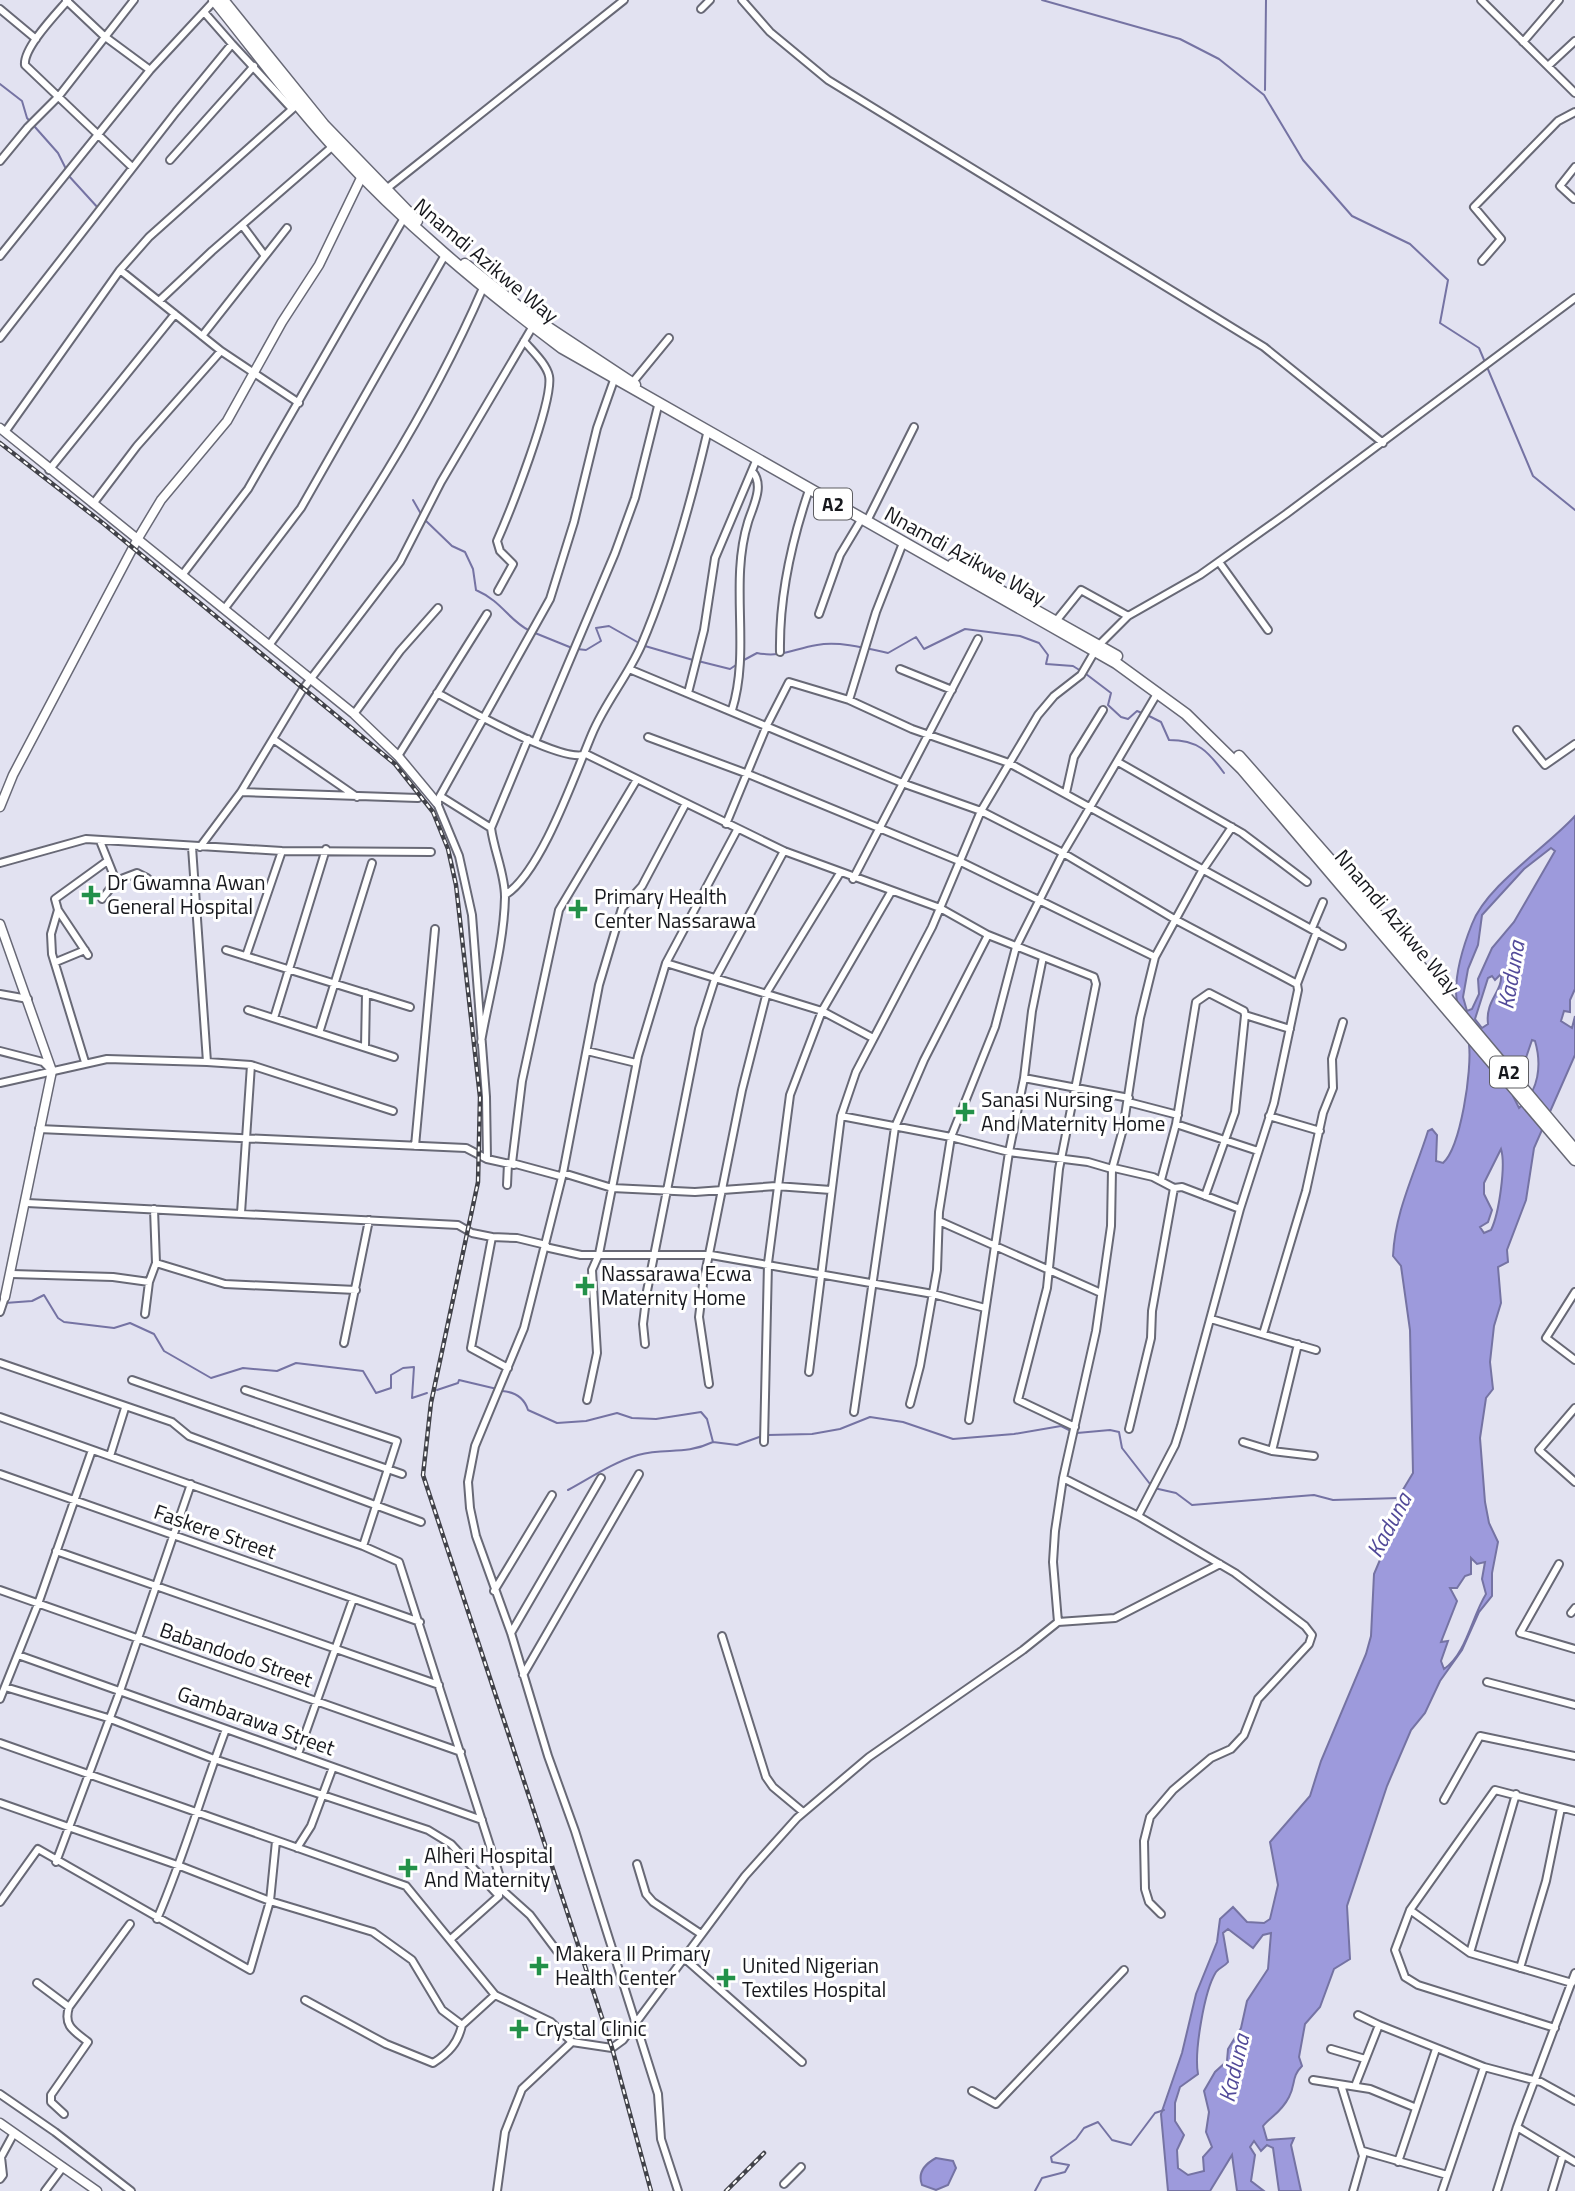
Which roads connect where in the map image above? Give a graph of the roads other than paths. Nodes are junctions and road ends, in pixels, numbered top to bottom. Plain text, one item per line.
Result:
1 (67, 0) edge
2 (134, 0) edge
3 (217, 0) edge
4 (624, 0) edge
5 (710, 0) edge
6 (742, 0) edge
7 (1481, 0) edge
8 (1559, 0) edge
9 (0, 9) edge
10 (701, 9) dead end
11 (204, 12) junction
12 (104, 36) junction
13 (36, 39) junction
14 (1575, 41) edge
15 (1523, 42) junction
16 (232, 44) junction
17 (254, 66) junction
18 (1548, 66) junction
19 (150, 70) junction
20 (1575, 93) edge
21 (59, 96) junction
22 (295, 106) junction
23 (1575, 112) edge
24 (96, 135) junction
25 (333, 146) junction
26 (170, 160) dead end
27 (0, 161) edge
28 (132, 167) junction
29 (1575, 167) edge
30 (362, 176) junction
31 (385, 190) junction
32 (1574, 199) edge
33 (404, 218) junction
34 (242, 225) junction
35 (287, 228) dead end
36 (445, 255) junction
37 (0, 256) edge
38 (265, 256) junction
39 (1482, 261) dead end
40 (120, 270) junction
41 (483, 288) junction
42 (1575, 298) edge
43 (159, 301) junction
44 (175, 314) junction
45 (533, 326) junction
46 (202, 336) junction
47 (0, 338) edge
48 (669, 338) dead end
49 (524, 341) junction
50 (221, 351) junction
51 (253, 373) junction
52 (614, 380) junction
53 (632, 383) junction
54 (299, 403) junction
55 (658, 406) junction
56 (914, 428) dead end
57 (2, 430) edge
58 (707, 434) junction
59 (1383, 443) junction
60 (755, 466) junction
61 (49, 470) junction
62 (809, 490) junction
63 (93, 504) junction
64 (865, 518) junction
65 (137, 540) junction
66 (902, 543) junction
67 (1219, 562) junction
68 (183, 574) junction
69 (498, 591) dead end
70 (225, 608) junction
71 (438, 608) dead end
72 (487, 614) dead end
73 (819, 614) dead end
74 (1128, 616) junction
75 (1056, 621) junction
76 (1268, 630) dead end
77 (978, 639) dead end
78 (270, 644) junction
79 (1097, 648) junction
80 (780, 652) dead end
81 (629, 669) junction
82 (900, 669) dead end
83 (311, 677) junction
84 (952, 691) junction
85 (1158, 691) junction
86 (437, 693) junction
87 (688, 693) junction
88 (849, 700) junction
89 (732, 710) junction
90 (1103, 710) dead end
91 (355, 713) junction
92 (484, 718) junction
93 (767, 725) junction
94 (1517, 730) dead end
95 (929, 735) junction
96 (648, 737) dead end
97 (273, 739) junction
98 (532, 740) junction
99 (1575, 744) edge
100 (586, 754) junction
101 (398, 756) junction
102 (1118, 762) junction
103 (1009, 763) junction
104 (748, 774) junction
105 (636, 781) junction
106 (902, 783) junction
107 (241, 792) junction
108 (1066, 793) junction
109 (359, 798) junction
110 (418, 798) dead end
111 (438, 799) junction
112 (685, 805) junction
113 (0, 807) edge
114 (1093, 807) junction
115 (981, 811) junction
116 (726, 824) junction
117 (1232, 827) junction
118 (491, 828) junction
119 (737, 830) junction
120 (880, 830) junction
121 (100, 841) junction
122 (196, 847) junction
123 (326, 849) junction
124 (282, 851) junction
125 (784, 851) junction
126 (430, 852) dead end
127 (1063, 853) junction
128 (959, 861) junction
129 (106, 862) junction
130 (0, 863) edge
131 (372, 863) dead end
132 (1202, 871) junction
133 (840, 873) junction
134 (853, 878) junction
135 (116, 881) junction
136 (1307, 882) dead end
137 (157, 888) dead end
138 (891, 892) junction
139 (505, 895) junction
140 (1038, 898) junction
141 (102, 899) dead end
142 (1323, 902) dead end
143 (940, 908) junction
144 (58, 910) junction
145 (1176, 920) junction
146 (0, 924) edge
147 (435, 929) dead end
148 (1315, 929) junction
149 (988, 934) junction
150 (2, 937) edge
151 (1342, 946) dead end
152 (1016, 947) junction
153 (226, 950) dead end
154 (246, 956) junction
155 (1043, 957) junction
156 (1155, 957) junction
157 (56, 962) junction
158 (666, 963) junction
159 (289, 969) junction
160 (715, 979) junction
161 (334, 983) junction
162 (1297, 985) junction
163 (767, 992) junction
164 (366, 993) junction
165 (0, 994) edge
166 (28, 999) junction
167 (410, 1007) dead end
168 (1449, 1008) junction
169 (248, 1010) dead end
170 (822, 1011) junction
171 (1245, 1015) junction
172 (274, 1018) junction
173 (1343, 1022) dead end
174 (1290, 1029) junction
175 (319, 1033) junction
176 (873, 1038) junction
177 (481, 1042) junction
178 (365, 1047) junction
179 (0, 1051) edge
180 (587, 1051) junction
181 (394, 1057) dead end
182 (85, 1062) junction
183 (208, 1062) junction
184 (636, 1063) junction
185 (251, 1065) junction
186 (52, 1071) junction
187 (1024, 1078) junction
188 (0, 1083) edge
189 (1076, 1088) junction
190 (1129, 1100) junction
191 (393, 1111) dead end
192 (1178, 1115) junction
193 (841, 1116) junction
194 (1269, 1116) junction
195 (1176, 1124) junction
196 (895, 1127) junction
197 (39, 1129) junction
198 (1321, 1131) junction
199 (244, 1136) junction
200 (951, 1137) junction
201 (1227, 1141) junction
202 (1563, 1141) junction
203 (415, 1146) junction
204 (1575, 1150) edge
205 (1258, 1151) junction
206 (1009, 1152) junction
207 (487, 1159) junction
208 (1063, 1160) junction
209 (1575, 1160) edge
210 (511, 1164) junction
211 (1113, 1168) junction
212 (562, 1175) junction
213 (1161, 1180) junction
214 (507, 1185) dead end
215 (776, 1186) junction
216 (612, 1188) junction
217 (1174, 1188) junction
218 (723, 1190) junction
219 (831, 1190) junction
220 (666, 1191) junction
221 (1205, 1196) junction
222 (27, 1203) junction
223 (153, 1209) junction
224 (1240, 1209) junction
225 (241, 1213) junction
226 (369, 1220) junction
227 (939, 1222) junction
228 (492, 1237) junction
229 (995, 1245) junction
230 (545, 1246) junction
231 (598, 1254) junction
232 (654, 1255) junction
233 (711, 1255) junction
234 (156, 1263) junction
235 (768, 1263) junction
236 (1049, 1271) junction
237 (822, 1273) junction
238 (12, 1274) junction
239 (149, 1282) junction
240 (875, 1283) junction
241 (356, 1290) junction
242 (1575, 1292) edge
243 (1101, 1293) junction
244 (933, 1294) junction
245 (5, 1297) joint
246 (985, 1308) junction
247 (0, 1312) edge
248 (145, 1314) dead end
249 (1211, 1319) junction
250 (1263, 1334) junction
251 (344, 1343) dead end
252 (645, 1344) dead end
253 (1298, 1344) junction
254 (1317, 1350) dead end
255 (1575, 1360) edge
256 (0, 1363) edge
257 (508, 1368) junction
258 (809, 1372) dead end
259 (132, 1380) dead end
260 (709, 1384) dead end
261 (245, 1390) dead end
262 (587, 1400) dead end
263 (910, 1404) dead end
264 (125, 1408) junction
265 (1575, 1408) edge
266 (854, 1412) dead end
267 (0, 1417) edge
268 (969, 1420) dead end
269 (1075, 1427) junction
270 (1129, 1429) dead end
271 (764, 1442) dead end
272 (1243, 1442) dead end
273 (92, 1450) junction
274 (1272, 1451) junction
275 (110, 1456) junction
276 (1314, 1456) dead end
277 (390, 1471) junction
278 (0, 1474) edge
279 (401, 1474) dead end
280 (639, 1474) dead end
281 (1063, 1478) junction
282 (601, 1479) dead end
283 (1575, 1482) edge
284 (191, 1484) junction
285 (552, 1495) dead end
286 (75, 1502) junction
287 (376, 1506) junction
288 (1138, 1516) junction
289 (421, 1522) dead end
290 (174, 1536) junction
291 (363, 1546) junction
292 (56, 1551) junction
293 (1220, 1564) junction
294 (1559, 1564) dead end
295 (158, 1586) junction
296 (0, 1590) edge
297 (494, 1591) junction
298 (353, 1599) junction
299 (38, 1604) junction
300 (420, 1622) junction
301 (1058, 1622) junction
302 (511, 1633) junction
303 (722, 1636) dead end
304 (138, 1639) junction
305 (1575, 1648) edge
306 (335, 1649) junction
307 (18, 1655) junction
308 (523, 1675) junction
309 (1487, 1682) dead end
310 (439, 1685) junction
311 (5, 1687) junction
312 (120, 1691) junction
313 (0, 1699) edge
314 (316, 1700) junction
315 (1575, 1705) edge
316 (108, 1718) junction
317 (226, 1729) junction
318 (0, 1743) edge
319 (461, 1752) junction
320 (298, 1754) junction
321 (1575, 1756) edge
322 (214, 1759) junction
323 (333, 1767) junction
324 (90, 1774) junction
325 (1516, 1794) junction
326 (323, 1796) junction
327 (1444, 1800) dead end
328 (0, 1802) edge
329 (1561, 1808) junction
330 (1575, 1811) edge
331 (803, 1812) junction
332 (195, 1814) junction
333 (482, 1820) junction
334 (70, 1827) junction
335 (276, 1841) junction
336 (297, 1848) junction
337 (56, 1862) junction
338 (637, 1864) dead end
339 (180, 1866) junction
340 (499, 1892) junction
341 (270, 1901) junction
342 (0, 1902) edge
343 (1410, 1910) junction
344 (1161, 1914) dead end
345 (157, 1919) junction
346 (130, 1924) dead end
347 (701, 1934) junction
348 (452, 1938) junction
349 (556, 1951) dead end
350 (1470, 1953) junction
351 (683, 1957) junction
352 (1520, 1968) junction
353 (1124, 1970) dead end
354 (1575, 1973) edge
355 (37, 1983) dead end
356 (1573, 1983) junction
357 (495, 1995) junction
358 (304, 2000) dead end
359 (69, 2007) junction
360 (1358, 2015) dead end
361 (634, 2021) junction
362 (463, 2025) junction
363 (1379, 2025) junction
364 (1555, 2028) junction
365 (572, 2042) junction
366 (1331, 2049) dead end
367 (1436, 2049) junction
368 (1365, 2059) junction
369 (802, 2062) dead end
370 (1484, 2067) junction
371 (1313, 2080) dead end
372 (1534, 2081) junction
373 (1341, 2085) junction
374 (1355, 2086) junction
375 (972, 2091) dead end
376 (0, 2094) edge
377 (1575, 2101) edge
378 (1414, 2107) junction
379 (64, 2114) dead end
380 (0, 2123) edge
381 (1517, 2127) junction
382 (14, 2133) junction
383 (1363, 2151) junction
384 (1563, 2155) junction
385 (1398, 2162) junction
386 (1575, 2162) edge
387 (63, 2167) junction
388 (801, 2167) dead end
389 (1447, 2175) junction
390 (0, 2179) edge
391 (784, 2184) dead end
392 (46, 2191) edge
393 (97, 2191) edge
394 (131, 2191) edge
395 (497, 2191) edge
396 (678, 2191) edge
397 (1353, 2191) edge
398 (1442, 2191) edge
399 (1497, 2191) edge
400 (1552, 2191) edge

1 - 12 street
1 - 13 street
2 - 12 street
3 - 11 street
3 - 22 highway, Nnamdi Azikwe Way / A2
3 - 31 highway, Nnamdi Azikwe Way / A2
4 - 31 street
5 - 10 street
6 - 59 street
7 - 15 street
8 - 15 street
9 - 13 street
11 - 16 street
11 - 19 street
12 - 19 street
12 - 21 street
13 - 21 street
14 - 18 street
15 - 18 street
16 - 17 street
16 - 28 street
17 - 22 street
17 - 26 street
18 - 20 street
19 - 24 street
21 - 24 street
21 - 27 street
22 - 25 highway, Nnamdi Azikwe Way / A2
22 - 40 street
23 - 39 street
24 - 28 street
24 - 37 street
25 - 30 highway, Nnamdi Azikwe Way / A2
25 - 34 street
28 - 47 street
29 - 32 street
30 - 33 highway, Nnamdi Azikwe Way / A2
30 - 51 main road
31 - 53 highway, Nnamdi Azikwe Way / A2
33 - 36 highway, Nnamdi Azikwe Way / A2
33 - 54 street
34 - 38 street
34 - 43 street
35 - 38 street
36 - 41 highway, Nnamdi Azikwe Way / A2
36 - 70 street
38 - 46 street
40 - 43 street
40 - 57 street
41 - 45 highway, Nnamdi Azikwe Way / A2
41 - 78 street
42 - 59 street
43 - 44 street
44 - 46 street
44 - 61 street
45 - 49 street
45 - 52 highway, Nnamdi Azikwe Way / A2
46 - 50 street
48 - 53 street
49 - 69 street
49 - 83 street
50 - 51 street
50 - 63 street
51 - 54 street
51 - 65 main road
52 - 55 highway, Nnamdi Azikwe Way / A2
52 - 92 street
53 - 64 highway, Nnamdi Azikwe Way / A2
54 - 68 street
55 - 58 highway, Nnamdi Azikwe Way / A2
55 - 98 street
56 - 64 street
57 - 61 main road
58 - 60 highway, Nnamdi Azikwe Way / A2
58 - 81 street
59 - 67 street
60 - 62 highway, Nnamdi Azikwe Way / A2
60 - 87 street
60 - 89 street
61 - 63 main road
62 - 64 highway, Nnamdi Azikwe Way / A2
62 - 80 street
63 - 65 main road
64 - 66 highway, Nnamdi Azikwe Way / A2
64 - 73 street
64 - 75 highway, Nnamdi Azikwe Way / A2
65 - 68 main road
65 - 113 main road
66 - 79 highway, Nnamdi Azikwe Way / A2
66 - 88 street
67 - 74 street
67 - 76 street
68 - 70 main road
70 - 78 main road
71 - 91 street
72 - 86 street
74 - 75 street
74 - 79 street
75 - 79 highway, Nnamdi Azikwe Way / A2
77 - 84 street
78 - 83 main road
79 - 85 highway, Nnamdi Azikwe Way / A2
79 - 103 street
79 - 168 highway, Nnamdi Azikwe Way / A2
81 - 87 street
81 - 100 street
82 - 84 street
83 - 91 main road
83 - 97 street
84 - 95 street
85 - 102 street
85 - 168 highway, Nnamdi Azikwe Way / A2
86 - 92 street
86 - 101 street
87 - 89 street
88 - 93 street
88 - 95 street
89 - 93 street
90 - 108 street
91 - 101 main road
92 - 98 street
92 - 111 street
93 - 104 street
93 - 106 street
94 - 99 street
95 - 103 street
95 - 106 street
96 - 104 street
97 - 107 street
97 - 109 street
98 - 100 street
98 - 118 street
100 - 105 street
100 - 139 street
101 - 111 main road
102 - 114 street
102 - 117 street
103 - 108 street
103 - 115 street
104 - 116 street
104 - 120 street
105 - 112 street
105 - 210 street
106 - 115 street
106 - 120 street
107 - 109 street
107 - 122 street
108 - 114 street
109 - 110 street
111 - 118 street
111 - 177 street
112 - 116 street
112 - 180 street
114 - 127 street
114 - 132 street
115 - 127 street
115 - 128 street
116 - 119 street
117 - 132 street
117 - 136 street
118 - 139 street
119 - 125 street
119 - 158 street
120 - 128 street
120 - 134 street
121 - 122 street
121 - 129 street
121 - 130 street
122 - 124 street
122 - 183 street
123 - 124 street
123 - 126 street
123 - 159 street
124 - 154 street
125 - 133 street
125 - 160 street
127 - 140 street
127 - 145 street
128 - 140 street
128 - 143 street
129 - 135 street
129 - 144 street
131 - 161 street
132 - 145 street
132 - 148 street
133 - 134 street
133 - 163 street
134 - 138 street
135 - 137 street
135 - 141 street
138 - 143 street
138 - 170 street
139 - 177 street
140 - 152 street
140 - 156 street
142 - 148 street
143 - 149 street
143 - 176 street
144 - 157 street
144 - 157 street
145 - 156 street
145 - 162 street
146 - 150 main road
147 - 203 street
148 - 151 street
148 - 162 street
149 - 152 street
149 - 196 street
150 - 166 main road
152 - 155 street
152 - 200 street
153 - 154 street
154 - 159 street
155 - 187 street
155 - 189 street
156 - 190 street
157 - 182 street
158 - 160 street
158 - 184 street
159 - 161 street
159 - 172 street
160 - 163 street
160 - 220 street
161 - 164 street
161 - 175 street
162 - 174 street
163 - 170 street
163 - 218 street
164 - 167 street
164 - 178 street
165 - 166 street
166 - 186 main road
168 - 202 highway, Nnamdi Azikwe Way / A2
169 - 172 street
170 - 176 street
170 - 215 street
171 - 174 street
171 - 192 street
171 - 201 street
172 - 175 street
173 - 198 street
174 - 194 street
175 - 178 street
176 - 193 street
177 - 207 street
178 - 181 street
179 - 186 street
180 - 184 street
180 - 212 street
182 - 183 street
182 - 186 street
183 - 185 street
184 - 216 street
185 - 191 street
185 - 199 street
186 - 188 street
186 - 197 main road
187 - 189 street
187 - 206 street
189 - 190 street
189 - 208 street
190 - 192 street
190 - 211 street
192 - 195 street
193 - 196 street
193 - 219 street
194 - 198 street
194 - 205 street
195 - 201 street
195 - 213 street
196 - 200 street
196 - 240 street
197 - 199 street
197 - 222 main road
198 - 250 street
199 - 203 street
199 - 225 street
200 - 206 street
200 - 227 street
201 - 205 street
201 - 221 street
202 - 204 highway, Nnamdi Azikwe Way / A2
202 - 209 highway, Nnamdi Azikwe Way / A2
203 - 207 street
205 - 224 street
206 - 208 street
206 - 229 street
207 - 210 street
208 - 211 street
208 - 236 street
210 - 212 street
210 - 214 street
211 - 213 street
211 - 243 street
212 - 216 street
212 - 230 street
213 - 217 street
215 - 218 street
215 - 219 street
215 - 235 street
216 - 220 street
216 - 231 street
217 - 221 street
217 - 270 street
218 - 220 street
218 - 233 street
219 - 237 street
220 - 232 street
221 - 224 street
222 - 223 street
222 - 238 main road
223 - 225 street
223 - 234 street
224 - 249 street
225 - 226 street
226 - 228 street
226 - 241 street
227 - 229 street
227 - 244 street
228 - 230 street
228 - 257 street
229 - 236 street
229 - 246 street
230 - 231 street
230 - 257 street
231 - 232 street
231 - 262 street
232 - 233 street
232 - 252 street
233 - 235 street
233 - 260 street
234 - 239 street
234 - 241 street
235 - 237 street
235 - 271 street
236 - 243 street
236 - 269 street
237 - 240 street
237 - 258 street
238 - 239 street
238 - 245 main road
239 - 248 street
240 - 244 street
240 - 266 street
241 - 251 street
242 - 255 street
243 - 269 street
244 - 246 street
244 - 263 street
245 - 247 street
246 - 268 street
249 - 250 street
249 - 288 street
250 - 253 street
253 - 254 street
253 - 274 street
256 - 264 street
257 - 297 street
259 - 277 street
261 - 277 street
264 - 275 street
264 - 287 street
265 - 283 street
267 - 273 street
269 - 281 street
272 - 274 street
273 - 275 street
273 - 286 street
274 - 276 street
275 - 284 street
277 - 279 street
277 - 287 street
278 - 286 street, Faskere Street
280 - 308 street
281 - 288 street
281 - 301 street
282 - 302 street
284 - 290 street
284 - 291 street
285 - 297 street
286 - 290 street, Faskere Street
286 - 292 street
287 - 289 street
287 - 291 street
288 - 293 street
290 - 295 street
290 - 298 street, Faskere Street
291 - 300 street
292 - 295 street
292 - 299 street
293 - 301 street
293 - 344 street
294 - 305 street
295 - 304 street
295 - 306 street
296 - 299 street, Babandodo Street
297 - 302 street
298 - 300 street, Faskere Street
298 - 306 street
299 - 304 street, Babandodo Street
299 - 307 street
300 - 310 street
301 - 331 street
302 - 308 street
303 - 331 street
304 - 312 street
304 - 314 street, Babandodo Street
306 - 310 street
306 - 314 street
307 - 311 street
307 - 312 street, Gambarawa Street
308 - 361 street
309 - 315 street
310 - 319 street
311 - 313 street
311 - 316 street
312 - 316 street
312 - 317 street, Gambarawa Street
314 - 319 street, Babandodo Street
314 - 320 street
316 - 322 street
316 - 324 street
317 - 320 street, Gambarawa Street
317 - 322 street
318 - 324 street
319 - 333 street
320 - 323 street, Gambarawa Street
321 - 327 street
322 - 326 street
322 - 332 street
323 - 326 street
323 - 333 street, Gambarawa Street
324 - 332 street
324 - 334 street
325 - 329 street
325 - 343 street
325 - 350 street
326 - 336 street
326 - 340 street
328 - 334 street
329 - 330 street
329 - 352 street
331 - 347 street
332 - 335 street
332 - 339 street
333 - 340 street
334 - 337 street
334 - 339 street
335 - 336 street
335 - 341 street
336 - 348 street
337 - 342 street
337 - 345 street
338 - 347 street
339 - 341 street
339 - 345 street
340 - 348 street
340 - 349 street
341 - 345 street
341 - 362 street
343 - 350 street
343 - 364 street
346 - 359 street
347 - 351 street
348 - 357 street
350 - 352 street
351 - 361 street
351 - 369 street
352 - 356 street
353 - 375 street
354 - 356 street
355 - 359 street
356 - 364 street
357 - 362 street
357 - 365 street
358 - 362 street
359 - 379 street
360 - 363 street
361 - 365 street
361 - 396 street
363 - 367 street
363 - 368 street
364 - 372 street
365 - 395 street
366 - 368 street
367 - 370 street
367 - 378 street
368 - 374 street
370 - 372 street
370 - 389 street
371 - 373 street
372 - 377 street
372 - 381 street
373 - 374 street
373 - 383 street
374 - 378 street
376 - 394 street
378 - 385 street
380 - 382 main road
381 - 384 street
381 - 399 street
382 - 387 main road
382 - 390 street
383 - 385 street
383 - 397 street
384 - 386 street
384 - 400 street
385 - 389 street
387 - 392 street
387 - 393 main road
388 - 391 street
389 - 398 street

